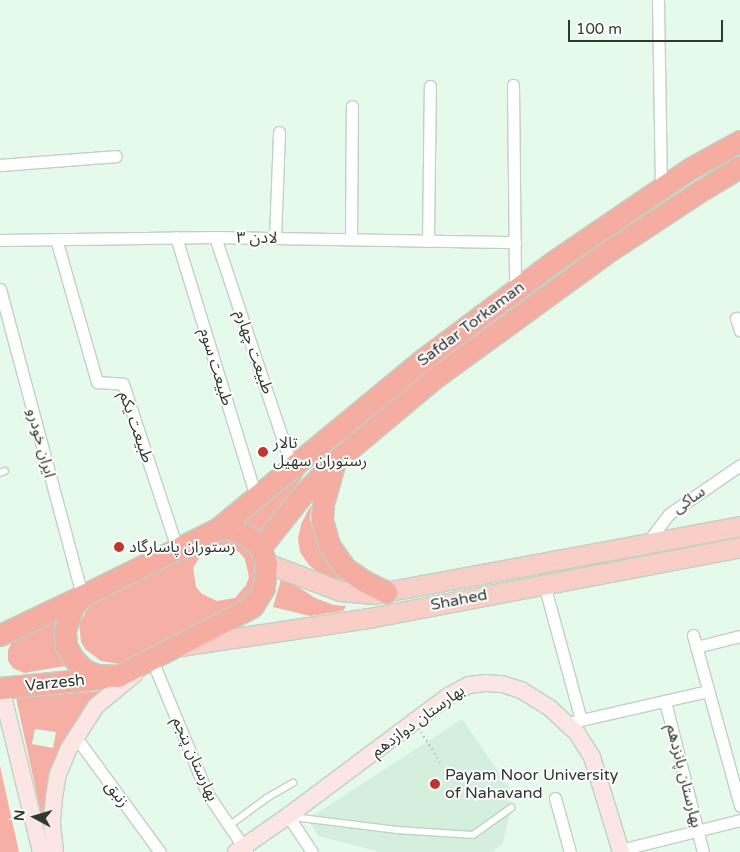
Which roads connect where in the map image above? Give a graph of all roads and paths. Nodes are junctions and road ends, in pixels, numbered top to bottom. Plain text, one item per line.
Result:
1 (658, 0) edge
2 (513, 84) dead end
3 (430, 86) dead end
4 (352, 106) dead end
5 (279, 132) dead end
6 (740, 141) edge
7 (116, 156) dead end
8 (0, 165) edge
9 (740, 167) edge
10 (661, 188) junction
11 (176, 237) junction
12 (215, 237) junction
13 (275, 238) junction
14 (56, 239) junction
15 (351, 239) junction
16 (0, 240) edge
17 (428, 241) junction
18 (515, 242) junction
19 (0, 290) edge
20 (515, 290) junction
21 (736, 318) dead end
22 (740, 330) edge
23 (336, 461) junction
24 (292, 466) junction
25 (740, 466) edge
26 (256, 497) junction
27 (740, 526) edge
28 (216, 529) junction
29 (647, 543) junction
30 (740, 547) edge
31 (177, 548) junction
32 (263, 555) junction
33 (544, 584) junction
34 (387, 592) junction
35 (82, 596) junction
36 (0, 635) edge
37 (693, 635) dead end
38 (740, 636) edge
39 (178, 647) junction
40 (696, 647) junction
41 (152, 660) junction
42 (110, 677) junction
43 (0, 687) edge
44 (708, 691) junction
45 (665, 701) junction
46 (574, 721) junction
47 (416, 722) junction
48 (75, 736) junction
49 (442, 766) dead end
50 (736, 773) edge
51 (293, 783) dead end
52 (555, 798) dead end
53 (740, 806) edge
54 (511, 808) dead end
55 (288, 816) junction
56 (740, 820) edge
57 (229, 826) junction
58 (698, 830) junction
59 (242, 850) edge
60 (621, 851) edge
61 (41, 852) edge
62 (55, 852) edge
63 (160, 852) edge
64 (312, 852) edge
65 (570, 852) edge
66 (703, 852) edge

1 - 10 street
2 - 18 street
3 - 17 street
4 - 15 street
5 - 13 street
6 - 10 highway, Safdar Torkaman
7 - 8 street
9 - 23 highway, Safdar Torkaman
10 - 20 highway, Safdar Torkaman
11 - 12 street, لادن ۳
11 - 14 street, لادن ۳
11 - 26 street, طبیعت سوم
12 - 13 street, لادن ۳
12 - 24 street, طبیعت چهارم
13 - 15 street, لادن ۳
14 - 16 street, لادن ۳
14 - 31 street, طبیعت یکم
15 - 17 street, لادن ۳
17 - 18 street, لادن ۳
18 - 20 street
19 - 35 street, ایران خودرو
20 - 24 highway, Safdar Torkaman
21 - 22 street
23 - 32 highway, Safdar Torkaman
23 - 34 highway
24 - 26 highway, Safdar Torkaman
25 - 29 street, ساکی
26 - 28 highway, Safdar Torkaman
27 - 29 main road, Shahed
28 - 31 highway, Safdar Torkaman
28 - 32 highway
29 - 34 main road, Shahed
30 - 33 main road, Shahed
31 - 35 highway, Safdar Torkaman
32 - 34 main road, Shahed
32 - 39 highway, Varzesh
33 - 39 main road, Shahed
33 - 46 street
35 - 36 highway
35 - 42 highway
37 - 40 street
38 - 40 street
39 - 41 highway, Varzesh
40 - 44 street
41 - 42 highway, Varzesh
41 - 48 street
41 - 57 street, بهارستان پنجم
42 - 43 highway, Varzesh
43 - 61 street
44 - 45 street
44 - 50 street
45 - 46 street
45 - 58 street, بهارستان پانزدهم
46 - 47 street, بهارستان دوازدهم
46 - 60 street, بهارستان دوازدهم
47 - 49 path
47 - 55 street, بهارستان دوازدهم
48 - 62 street
48 - 63 street, زنبق
50 - 53 street
51 - 57 lane
52 - 65 street
54 - 55 lane
55 - 59 street, بهارستان دوازدهم
55 - 64 street
56 - 58 street
57 - 59 street, بهارستان پنجم
58 - 60 street
58 - 66 street, بهارستان پانزدهم

